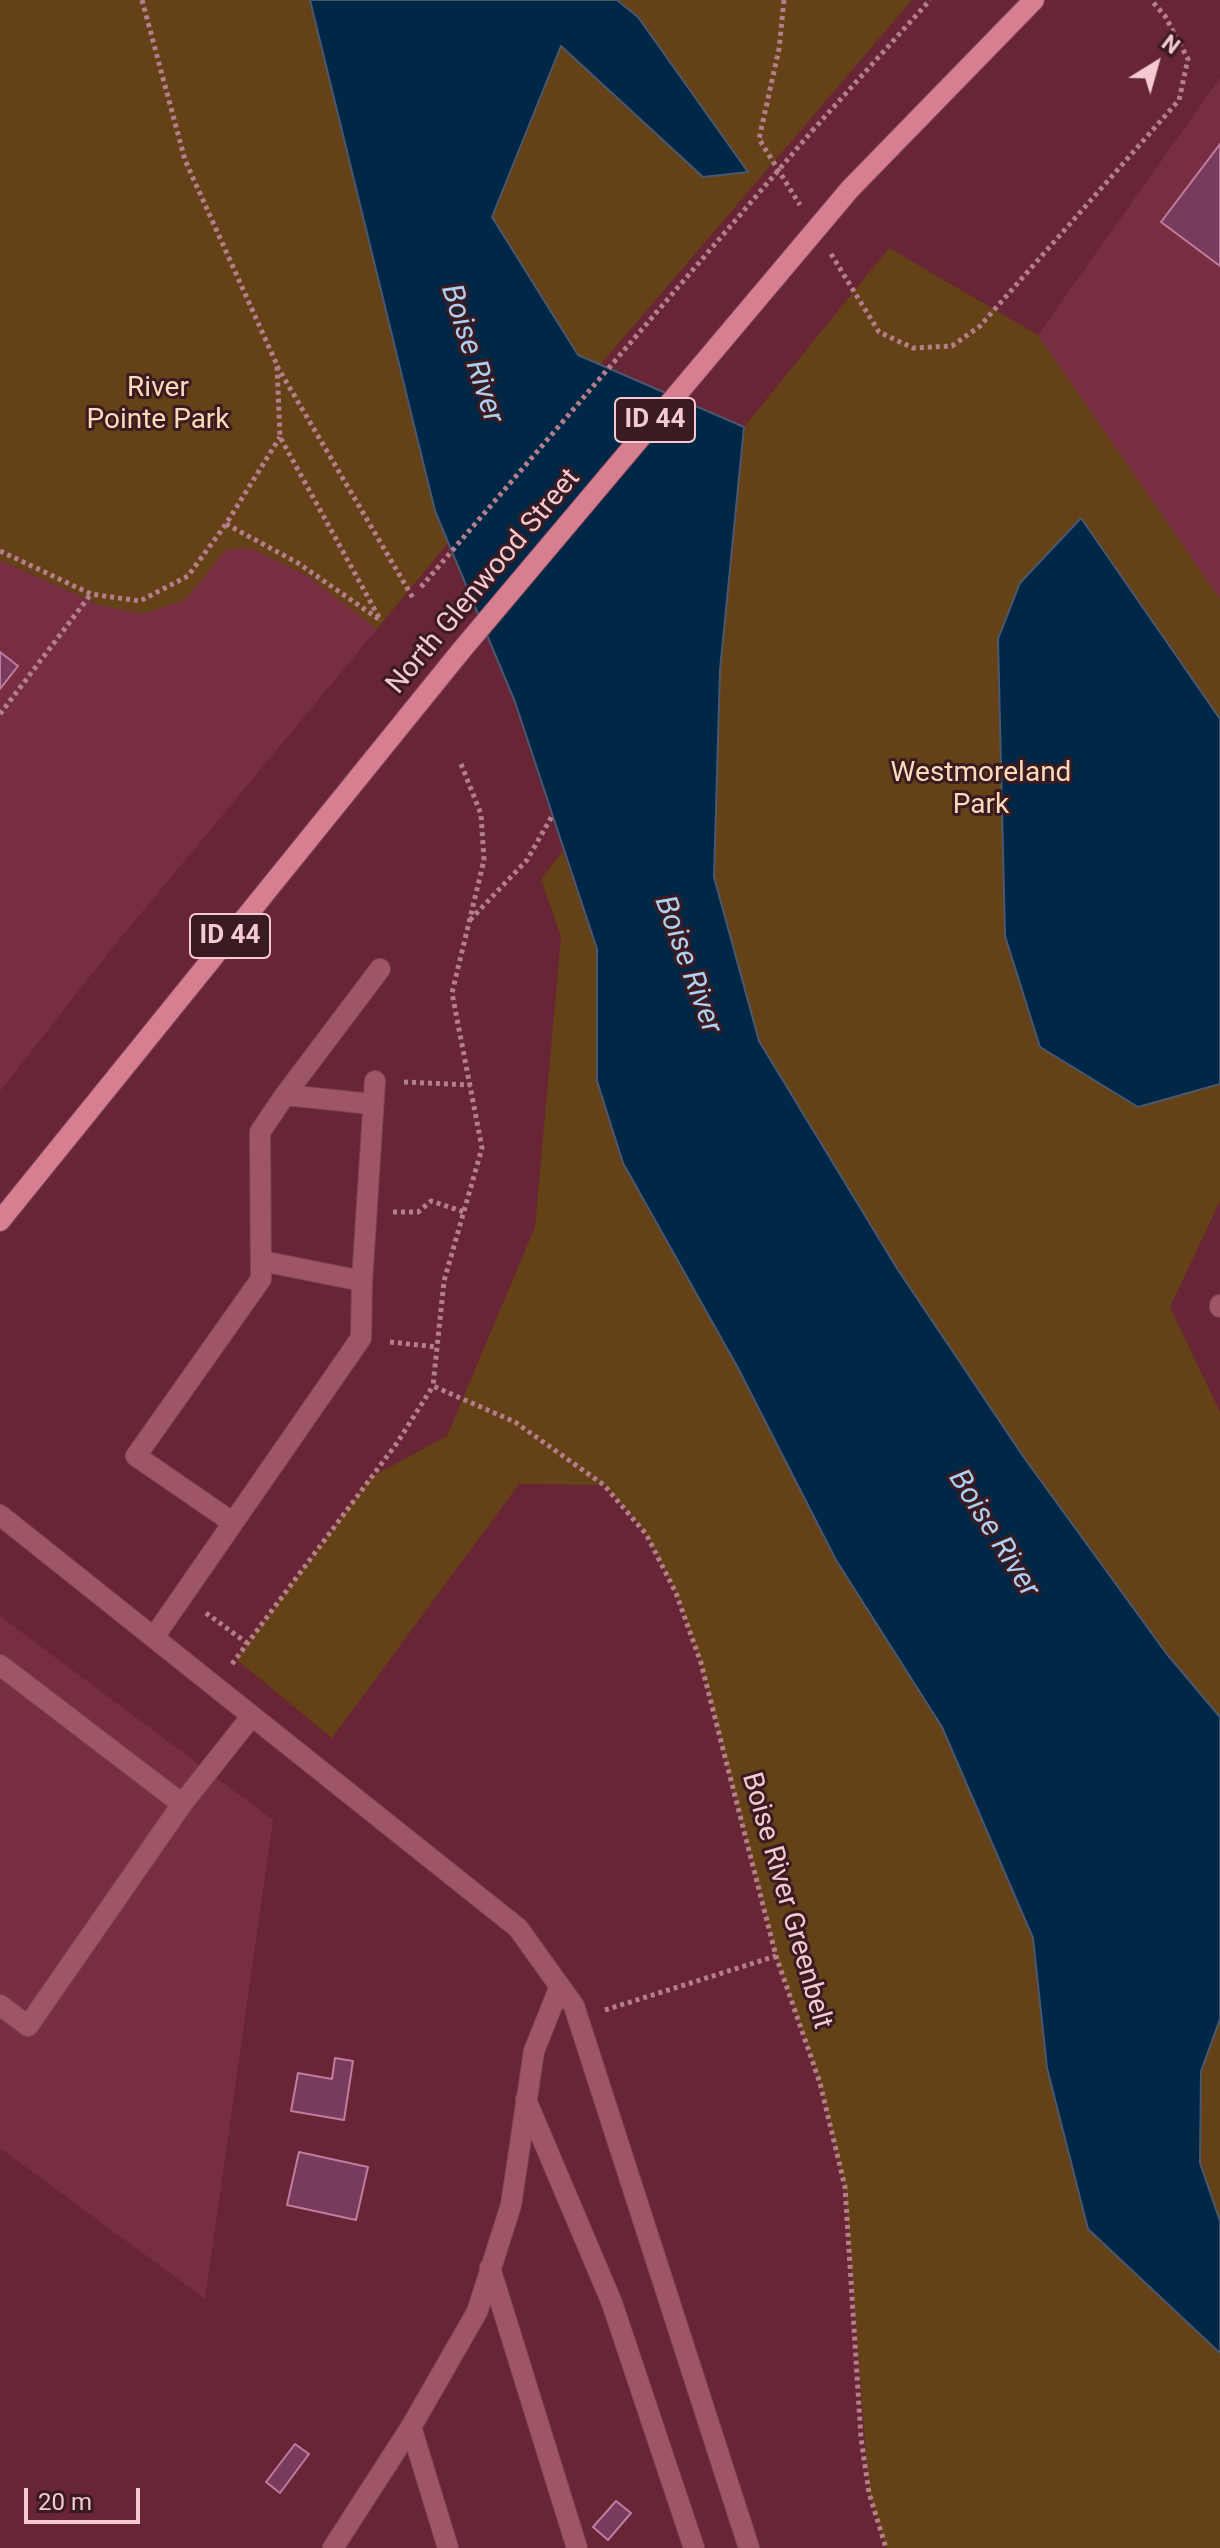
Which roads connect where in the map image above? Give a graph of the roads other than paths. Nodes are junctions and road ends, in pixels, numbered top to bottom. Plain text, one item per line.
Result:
1 (1034, 0) edge
2 (380, 969) dead end
3 (375, 1081) dead end
4 (285, 1095) junction
5 (372, 1104) junction
6 (0, 1221) edge
7 (262, 1261) junction
8 (362, 1281) junction
9 (0, 1515) edge
10 (232, 1522) junction
11 (154, 1637) junction
12 (0, 1665) edge
13 (251, 1717) junction
14 (182, 1804) junction
15 (560, 1986) junction
16 (0, 2005) edge
17 (526, 2100) junction
18 (490, 2268) junction
19 (411, 2427) junction
20 (333, 2548) edge
21 (448, 2548) edge
22 (577, 2548) edge
23 (694, 2548) edge
24 (749, 2548) edge

1 - 6 main road, North Glenwood Street / ID 44, bridge
2 - 4 lane
3 - 5 lane
4 - 5 lane
4 - 7 lane
5 - 8 lane
7 - 8 lane
7 - 10 lane
8 - 10 lane
9 - 11 lane
10 - 11 lane
11 - 13 lane
12 - 14 lane
13 - 14 lane
13 - 15 lane
14 - 16 lane
15 - 17 lane
15 - 24 lane
17 - 18 lane
17 - 23 lane
18 - 19 lane
18 - 22 lane
19 - 20 lane
19 - 21 lane

